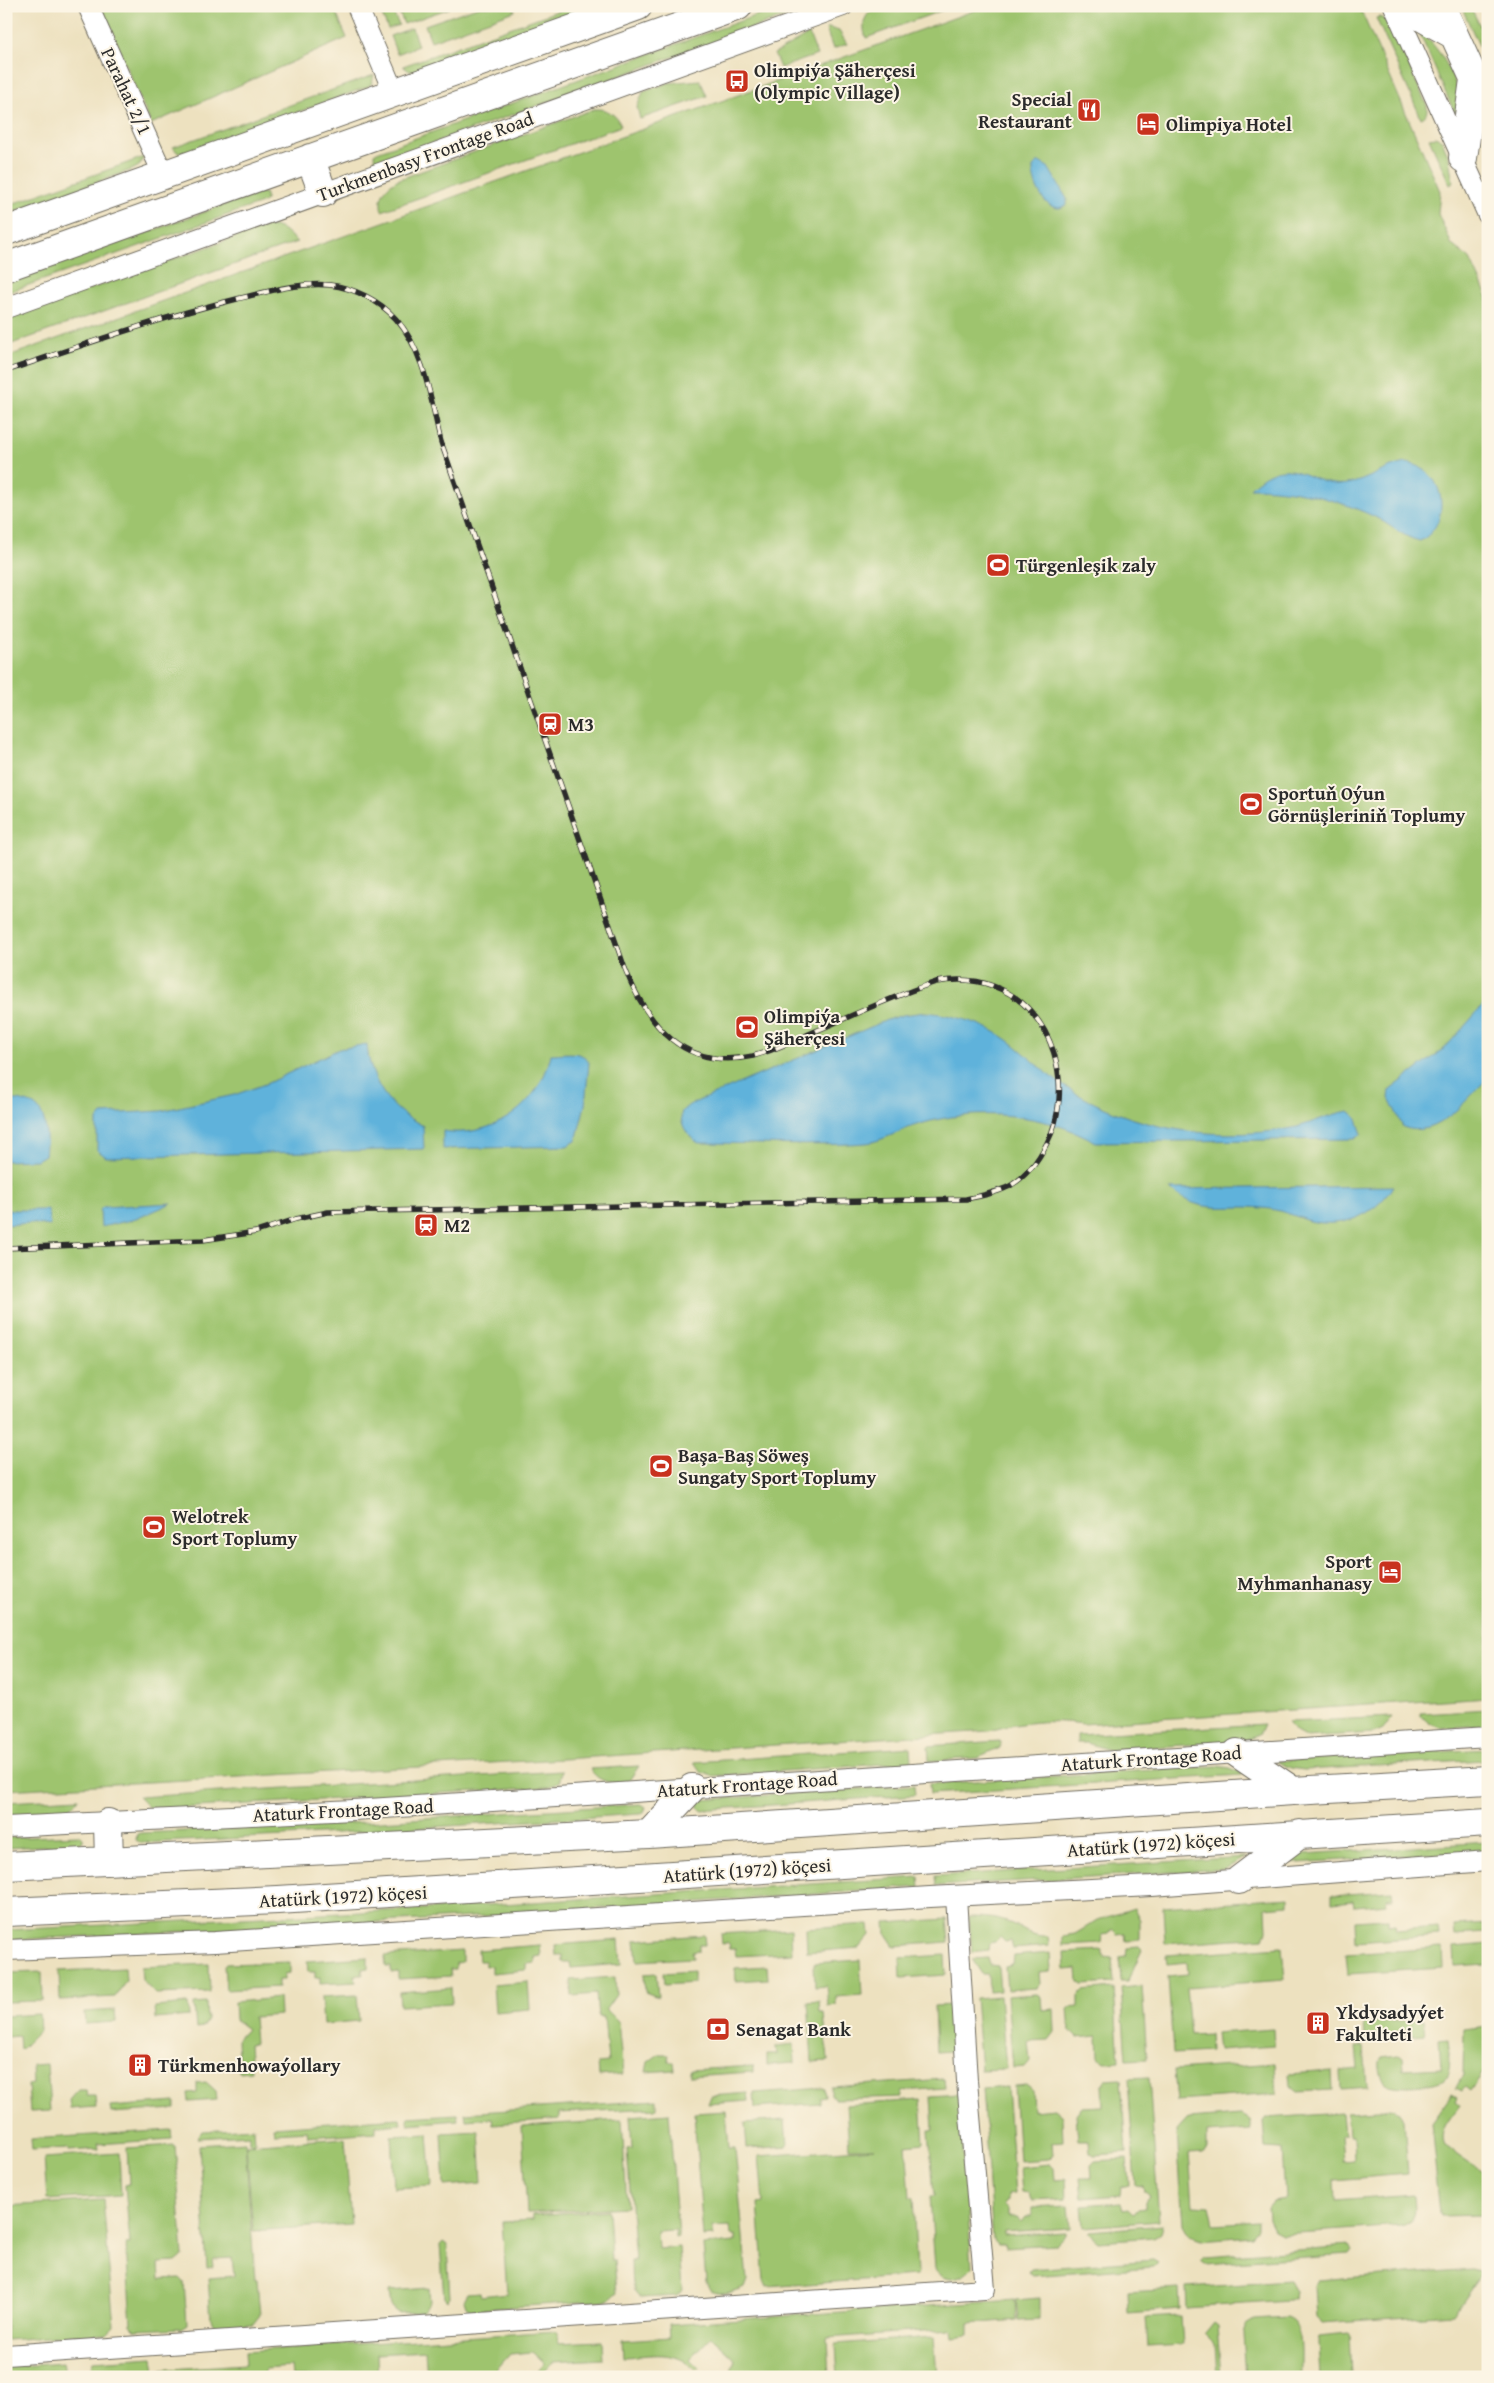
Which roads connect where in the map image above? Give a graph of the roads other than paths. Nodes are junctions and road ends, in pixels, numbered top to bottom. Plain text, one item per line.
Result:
1 (88, 6) edge
2 (357, 6) edge
3 (638, 6) edge
4 (738, 6) edge
5 (843, 6) edge
6 (1394, 6) edge
7 (1402, 6) edge
8 (1441, 6) edge
9 (1454, 36) junction
10 (1474, 80) junction
11 (394, 93) junction
12 (1488, 109) edge
13 (310, 158) junction
14 (1463, 158) junction
15 (164, 176) junction
16 (323, 192) junction
17 (1488, 215) edge
18 (6, 231) edge
19 (6, 267) edge
20 (6, 308) edge
21 (1488, 1737) edge
22 (1237, 1753) junction
23 (1488, 1780) edge
24 (692, 1788) junction
25 (1293, 1791) junction
26 (108, 1822) junction
27 (1488, 1823) edge
28 (6, 1827) edge
29 (649, 1834) junction
30 (1300, 1834) junction
31 (109, 1861) junction
32 (1488, 1861) edge
33 (6, 1866) edge
34 (1239, 1880) junction
35 (956, 1896) junction
36 (6, 1912) edge
37 (6, 1950) edge
38 (6, 2355) edge

1 - 15 street, Parahat 2/1
2 - 11 street
3 - 11 main road
4 - 13 main road
5 - 16 street, Turkmenbasy Frontage Road
6 - 14 street
7 - 9 main road
8 - 9 main road
9 - 10 main road
10 - 12 main road
10 - 14 main road
11 - 15 main road
13 - 16 main road
13 - 19 main road
14 - 17 street
15 - 18 main road
16 - 20 street, Turkmenbasy Frontage Road
21 - 22 street, Ataturk Frontage Road
22 - 24 street, Ataturk Frontage Road
22 - 25 main road
23 - 25 main road
24 - 26 street, Ataturk Frontage Road
24 - 29 main road
25 - 29 main road
26 - 28 street, Ataturk Frontage Road
26 - 31 main road
27 - 30 main road, Atatürk (1972) köçesi
29 - 31 main road
30 - 34 main road
30 - 36 main road, Atatürk (1972) köçesi
31 - 33 main road
32 - 34 street
34 - 35 street
35 - 37 street
35 - 38 street

